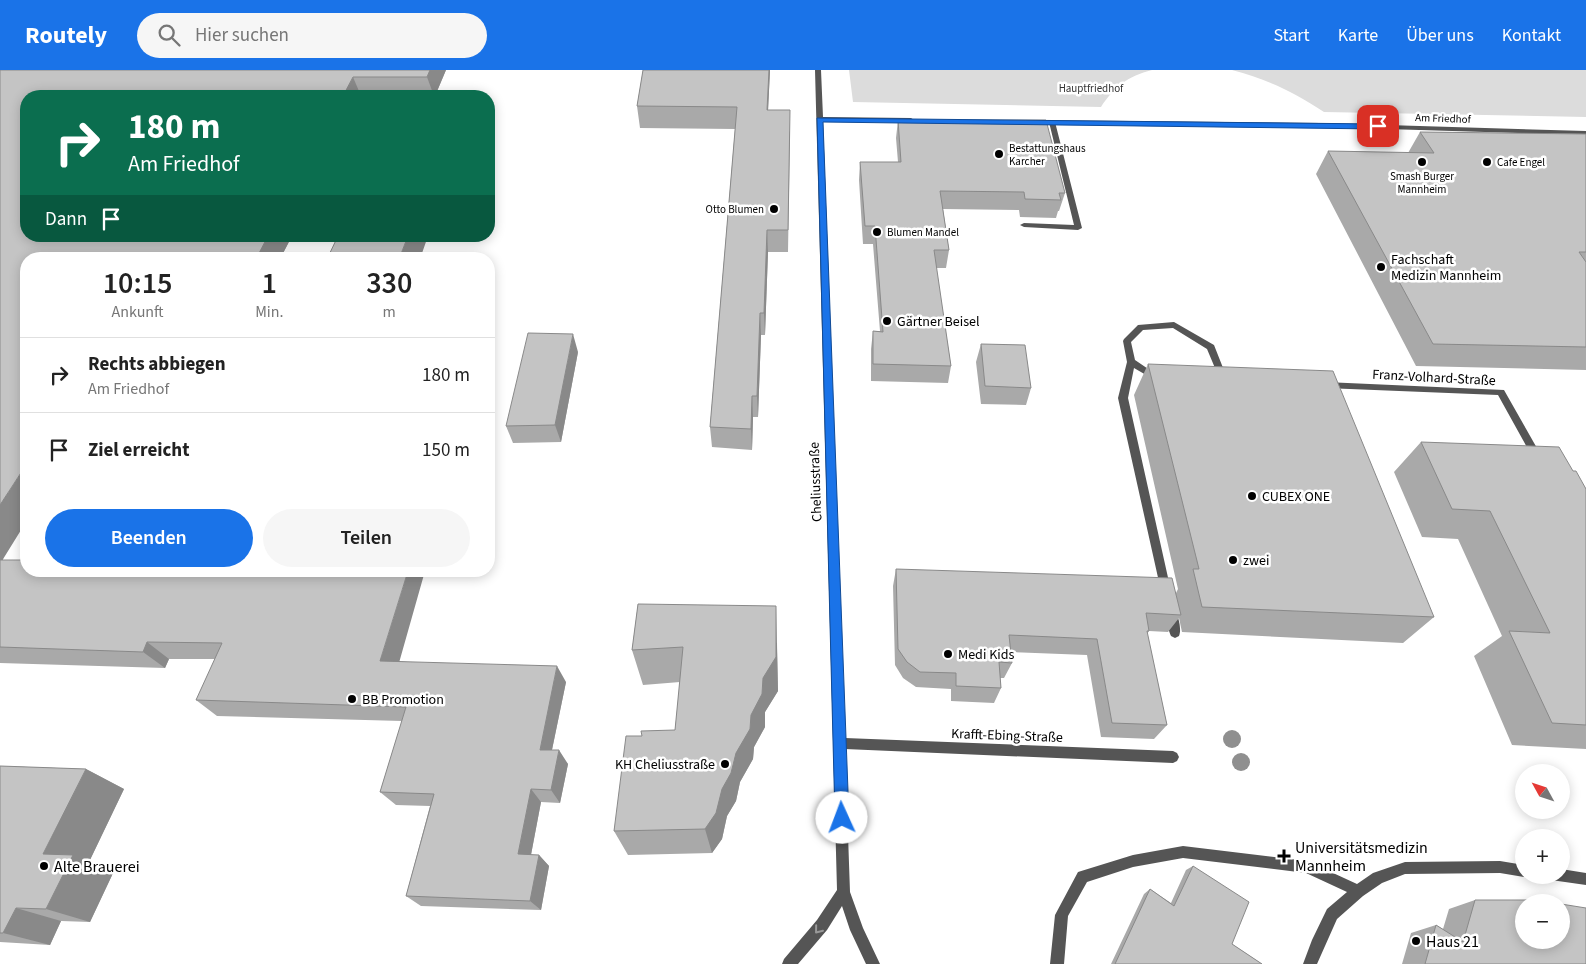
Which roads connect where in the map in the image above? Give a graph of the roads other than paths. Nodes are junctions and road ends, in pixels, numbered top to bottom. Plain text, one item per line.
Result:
1 (818, 70) edge
2 (819, 120) junction
3 (916, 120) edge
4 (1023, 122) edge
5 (1052, 122) junction
6 (1586, 133) edge
7 (1024, 226) dead end
8 (1131, 362) junction
9 (1167, 379) edge
10 (1224, 381) edge
11 (1310, 385) edge
12 (1543, 468) edge
13 (1176, 633) edge
14 (840, 743) junction
15 (1172, 757) dead end
16 (1515, 870) edge
17 (1570, 877) edge
18 (1586, 879) edge
19 (1358, 891) junction
20 (844, 892) junction
21 (788, 964) edge
22 (873, 964) edge
23 (1057, 964) edge
24 (1310, 964) edge

1 - 2 street, Cheliusstraße
2 - 3 street
2 - 14 street, Cheliusstraße
4 - 5 street, Am Friedhof
5 - 6 street, Am Friedhof
5 - 7 street
8 - 9 street
8 - 10 street
8 - 13 street
11 - 12 street, Franz-Volhard-Straße
14 - 15 street, Krafft-Ebing-Straße
14 - 20 street, Cheliusstraße
16 - 19 street
17 - 18 street
19 - 23 street
19 - 24 street
20 -> 21 street
20 - 22 street, Cheliusstraße

